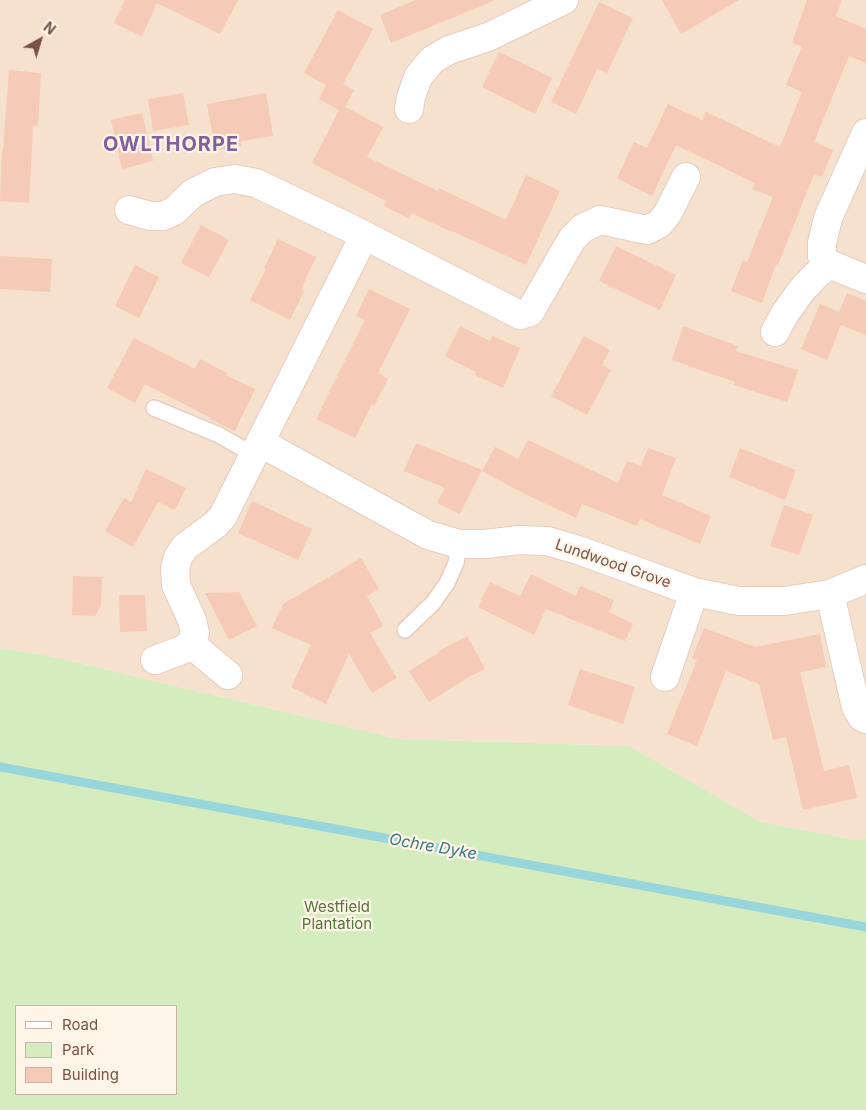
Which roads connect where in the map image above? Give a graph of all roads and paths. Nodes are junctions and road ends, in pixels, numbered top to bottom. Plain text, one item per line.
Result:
1 (563, 0) edge
2 (409, 109) dead end
3 (866, 133) edge
4 (686, 177) dead end
5 (129, 210) dead end
6 (364, 236) junction
7 (829, 264) junction
8 (866, 279) edge
9 (775, 332) dead end
10 (154, 408) dead end
11 (258, 449) junction
12 (459, 544) junction
13 (866, 580) edge
14 (694, 592) junction
15 (830, 594) junction
16 (405, 630) dead end
17 (191, 644) junction
18 (155, 660) dead end
19 (228, 675) dead end
20 (664, 677) dead end
21 (866, 719) edge

1 - 2 street
3 - 7 street
4 - 6 street
5 - 6 street
6 - 11 street
7 - 8 street
7 - 9 street
10 - 11 lane
11 - 12 street, Lundwood Grove
11 - 17 street
12 - 14 street, Lundwood Grove
12 - 16 lane
13 - 15 street, Lundwood Grove
14 - 15 street, Lundwood Grove
14 - 20 street
15 - 21 street
17 - 18 street
17 - 19 street

